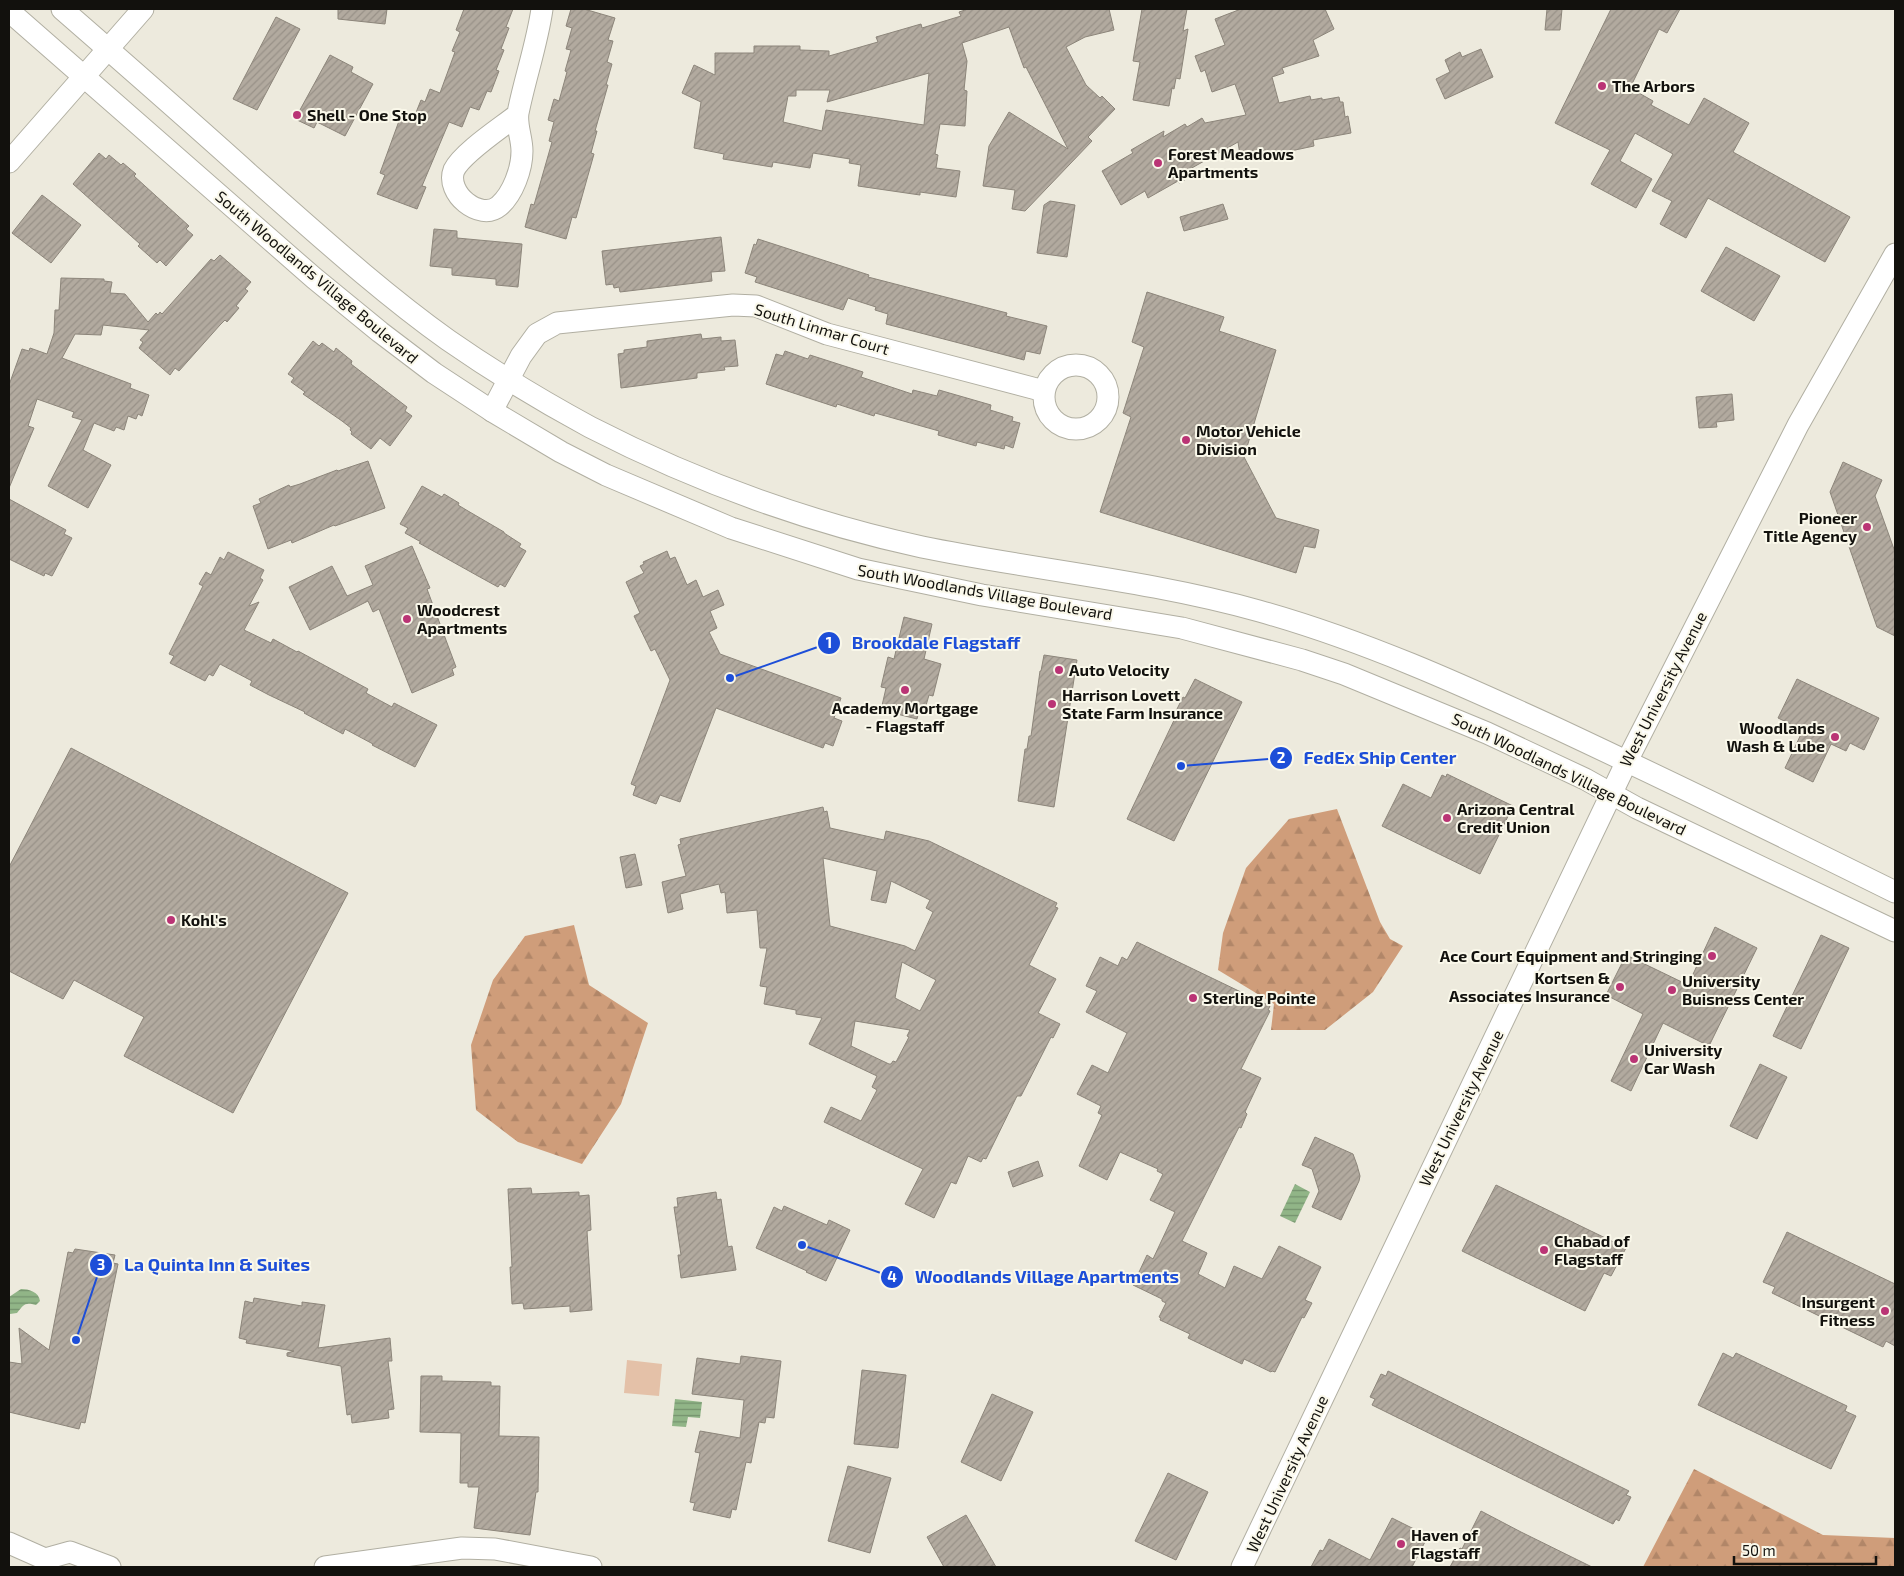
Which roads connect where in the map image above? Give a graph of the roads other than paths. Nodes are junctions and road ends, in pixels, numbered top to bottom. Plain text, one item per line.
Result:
1 (62, 9) edge
2 (143, 9) edge
3 (542, 9) edge
4 (9, 11) edge
5 (107, 49) junction
6 (84, 76) junction
7 (517, 116) dead end
8 (9, 162) edge
9 (1895, 254) edge
10 (509, 380) junction
11 (1044, 392) dead end
12 (492, 411) junction
13 (1627, 761) junction
14 (1612, 794) junction
15 (1895, 892) edge
16 (1895, 931) edge
17 (9, 1543) edge
18 (47, 1563) edge
19 (110, 1567) edge
20 (325, 1567) edge
21 (591, 1567) edge
22 (1242, 1567) edge

1 - 5 street, South Woodlands Village Boulevard
2 - 5 street
3 - 7 street
4 - 6 street, South Woodlands Village Boulevard
5 - 6 street
5 - 10 street, South Woodlands Village Boulevard
6 - 8 street
6 - 12 street, South Woodlands Village Boulevard
9 - 13 street, West University Avenue
10 - 11 street, South Linmar Court
10 - 12 street, South Linmar Court
10 - 13 street, South Woodlands Village Boulevard
12 - 14 street, South Woodlands Village Boulevard
13 - 14 street, West University Avenue
13 - 15 street, South Woodlands Village Boulevard
14 - 16 street, South Woodlands Village Boulevard
14 - 22 street, West University Avenue
17 - 18 street
18 - 19 street
20 - 21 street

